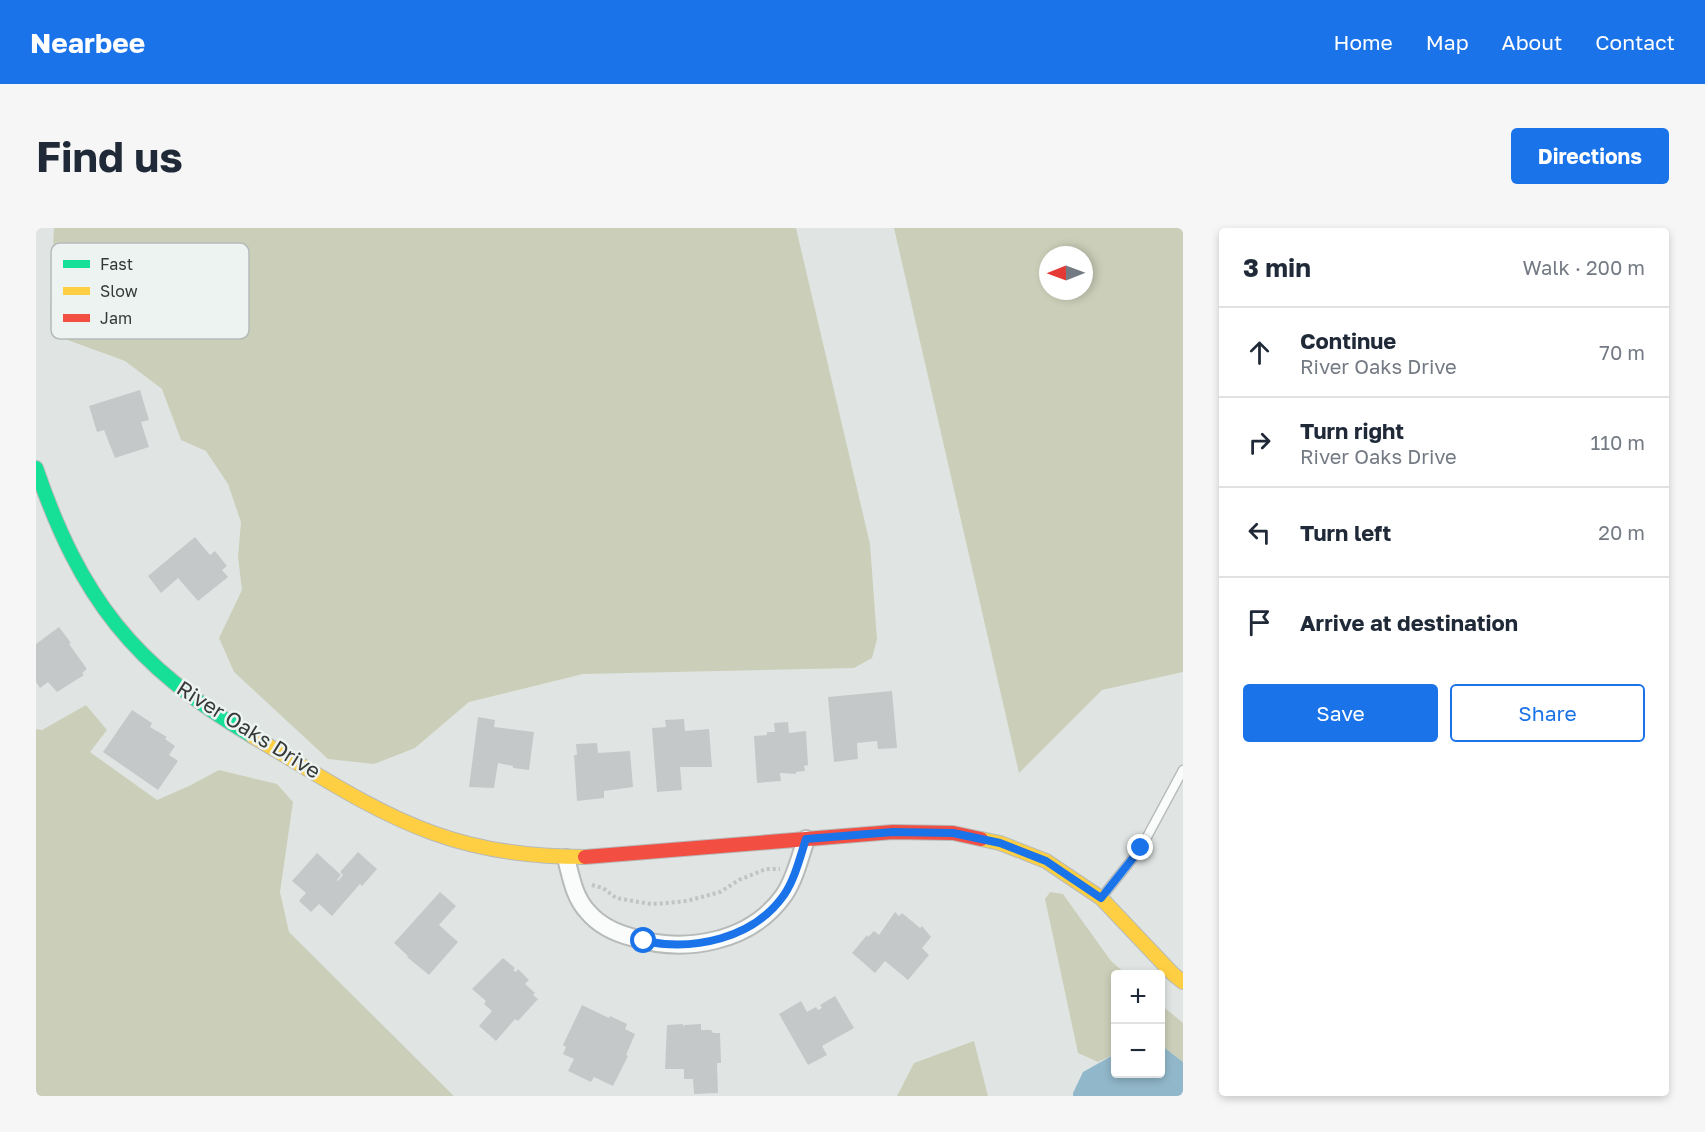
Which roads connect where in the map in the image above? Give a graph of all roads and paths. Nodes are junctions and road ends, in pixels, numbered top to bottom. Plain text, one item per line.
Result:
1 (36, 468) edge
2 (1183, 770) edge
3 (806, 839) junction
4 (566, 858) junction
5 (796, 869) junction
6 (573, 885) junction
7 (1101, 898) junction
8 (1183, 982) edge

1 - 4 street, River Oaks Drive
2 - 7 lane
3 - 4 street, River Oaks Drive
3 - 5 street
3 - 7 street, River Oaks Drive
4 - 6 street
5 - 6 path
5 - 6 street
7 - 8 street, River Oaks Drive

